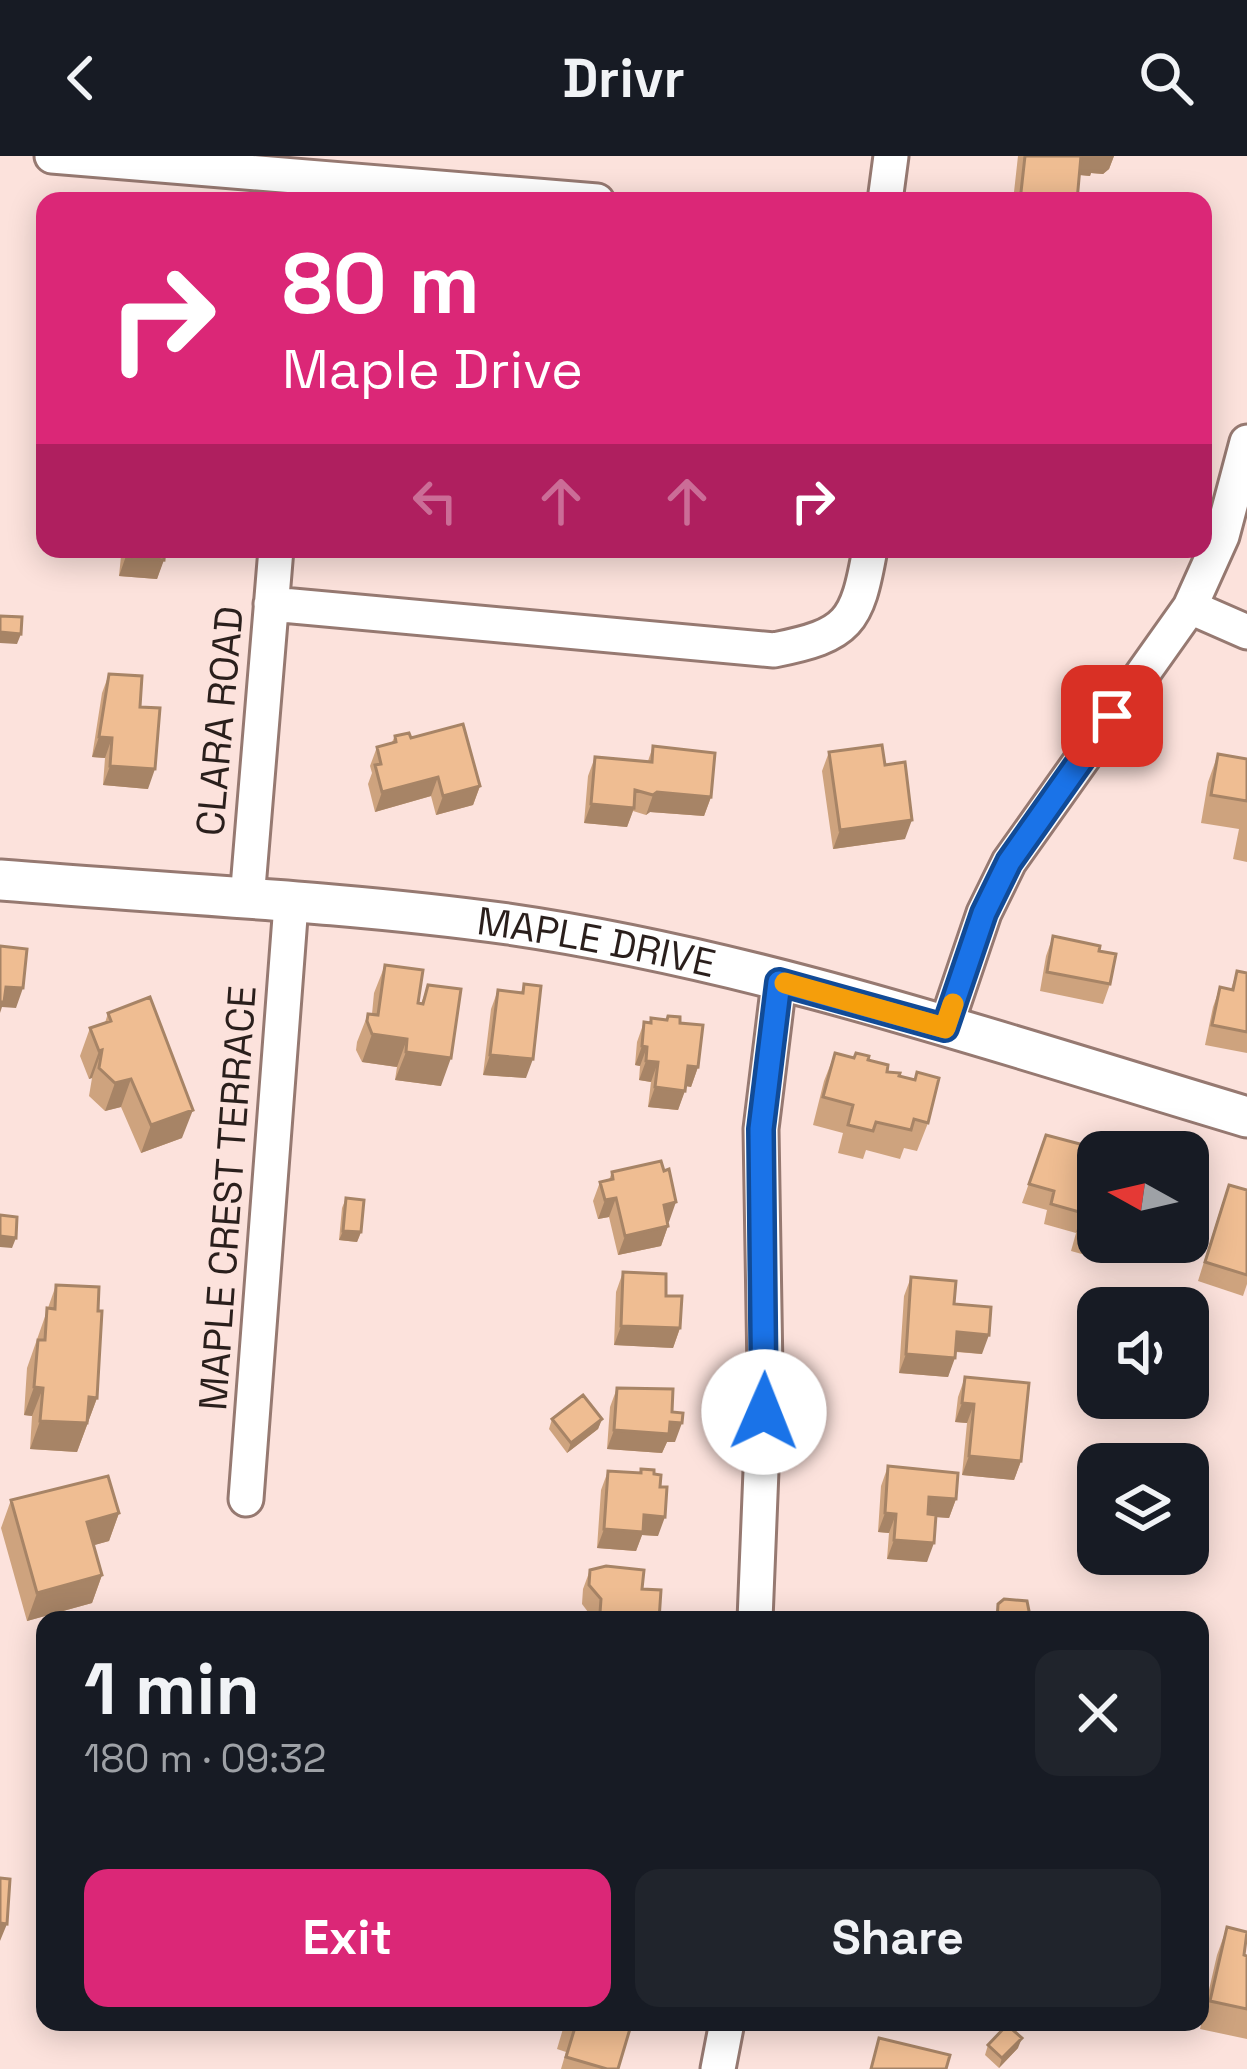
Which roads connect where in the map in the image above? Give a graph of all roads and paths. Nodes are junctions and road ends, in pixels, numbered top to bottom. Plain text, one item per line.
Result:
1 (52, 156) edge
2 (891, 156) edge
3 (304, 188) edge
4 (394, 192) edge
5 (886, 192) edge
6 (1247, 442) edge
7 (274, 558) edge
8 (868, 558) edge
9 (271, 604) junction
10 (1190, 607) junction
11 (1247, 632) edge
12 (0, 880) edge
13 (247, 900) junction
14 (291, 904) junction
15 (779, 982) junction
16 (945, 1028) junction
17 (1247, 1118) edge
18 (246, 1499) dead end
19 (755, 1611) edge
20 (725, 2031) edge
21 (718, 2069) edge

1 - 3 street
2 - 5 street
3 - 4 street
6 - 10 street
7 - 9 street, CLARA ROAD
8 - 9 street
9 - 13 street, CLARA ROAD
10 - 11 street
10 - 16 street
12 - 13 street, MAPLE DRIVE
13 - 14 street, MAPLE DRIVE
14 - 15 street, MAPLE DRIVE
14 - 18 street, MAPLE CREST TERRACE
15 - 16 street, MAPLE DRIVE
15 - 19 street
16 - 17 street, MAPLE DRIVE
20 - 21 street

